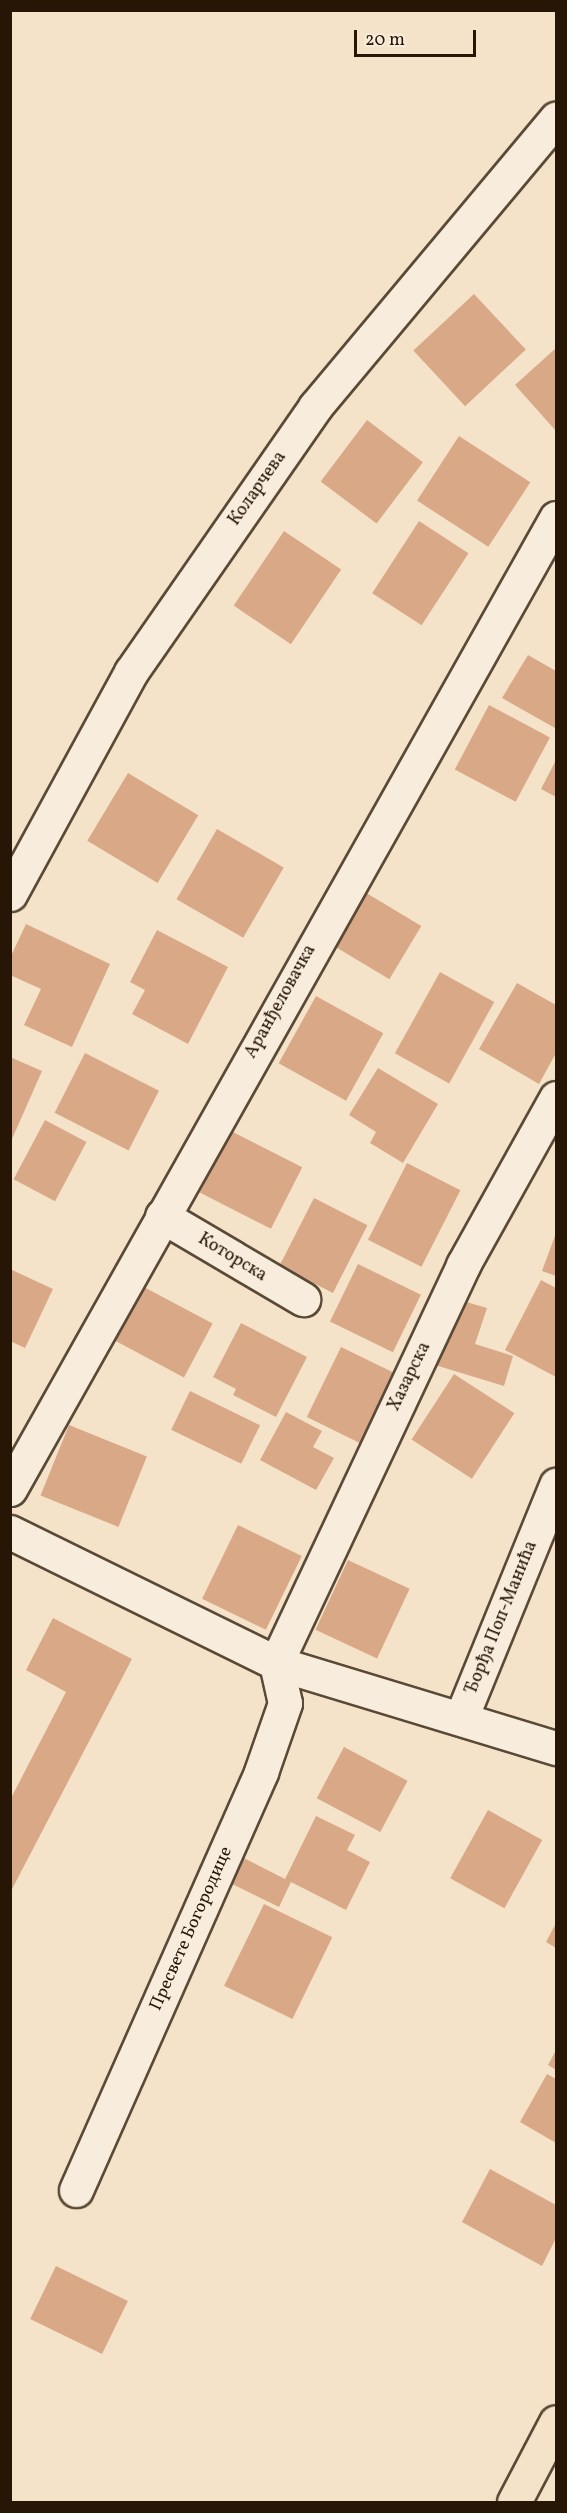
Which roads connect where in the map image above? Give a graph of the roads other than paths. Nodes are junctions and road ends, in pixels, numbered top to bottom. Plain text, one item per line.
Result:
1 (556, 119) edge
2 (556, 518) edge
3 (10, 894) edge
4 (556, 1098) edge
5 (162, 1216) junction
6 (303, 1299) dead end
7 (556, 1485) edge
8 (10, 1489) edge
9 (10, 1532) edge
10 (276, 1663) junction
11 (461, 1718) junction
12 (556, 1748) edge
13 (76, 2190) dead end
14 (556, 2422) edge
15 (514, 2502) edge

1 - 3 street, Коларчева
2 - 5 street, Аранђеловачка
4 - 10 street, Хазарска
5 - 6 street, Которска
5 - 8 street, Аранђеловачка
7 - 11 street, Ђорђа Поп-Манића
9 - 10 street
10 - 11 street
10 - 13 street, Пресвете Богородице
11 - 12 street
14 - 15 main road

